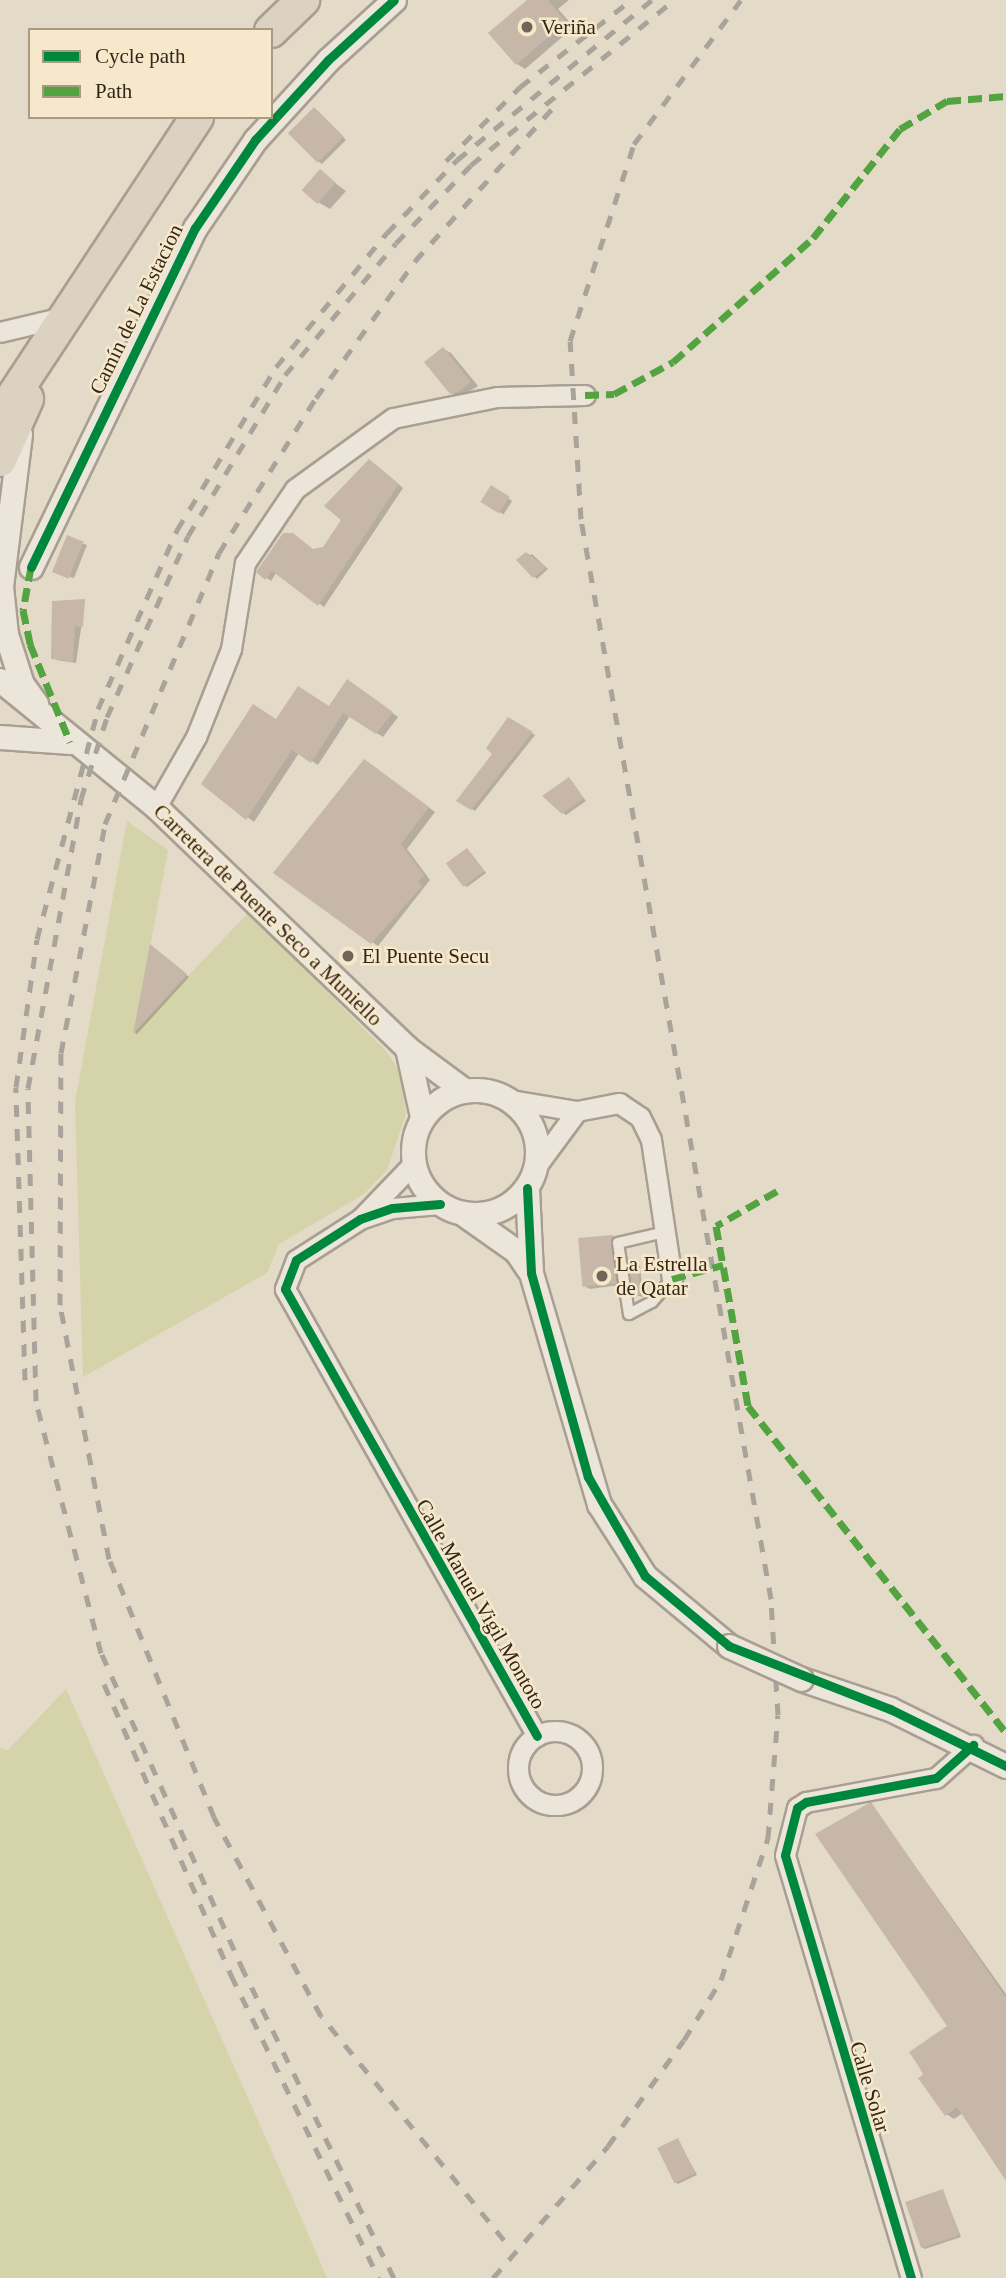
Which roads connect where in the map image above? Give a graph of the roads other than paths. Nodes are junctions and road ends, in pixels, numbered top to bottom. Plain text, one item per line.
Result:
1 (303, 0) edge
2 (394, 0) edge
3 (273, 28) edge
4 (196, 119) edge
5 (68, 316) junction
6 (0, 332) edge
7 (585, 395) dead end
8 (12, 410) edge
9 (0, 460) edge
10 (31, 567) dead end
11 (0, 680) edge
12 (52, 726) junction
13 (0, 737) edge
14 (70, 742) junction
15 (156, 807) junction
16 (407, 1048) junction
17 (464, 1090) junction
18 (511, 1100) junction
19 (577, 1111) junction
20 (422, 1117) junction
21 (414, 1163) junction
22 (537, 1165) junction
23 (527, 1188) junction
24 (440, 1204) junction
25 (463, 1214) junction
26 (360, 1219) junction
27 (665, 1232) junction
28 (531, 1273) junction
29 (672, 1279) joint
30 (537, 1736) dead end
31 (972, 1745) junction
32 (1006, 1766) edge
33 (911, 2278) edge

1 - 3 highway
2 - 10 street, Camín de La Estacion
4 - 5 highway
5 - 6 street
5 - 8 highway
7 - 15 street
8 - 9 highway
8 - 12 street
11 - 12 street
12 - 14 street, Carretera de Puente Seco a Muniello
13 - 14 street
14 - 15 street, Carretera de Puente Seco a Muniello
15 - 16 street, Carretera de Puente Seco a Muniello
16 - 17 street, Carretera de Puente Seco a Muniello
16 - 20 street
17 - 18 street
17 - 20 street
18 - 19 street
18 - 22 street
19 - 22 street
19 - 27 street
20 - 21 street
21 - 24 street
21 - 26 street, Calle Manuel Vigil Montoto
22 - 23 street
23 - 25 street
23 - 28 street
24 - 25 street
24 - 26 street, Calle Manuel Vigil Montoto
25 - 28 street
26 - 30 street, Calle Manuel Vigil Montoto
27 - 29 street
27 - 29 lane
28 - 31 street, bridge
31 - 32 street
31 - 33 street, Calle Solar

